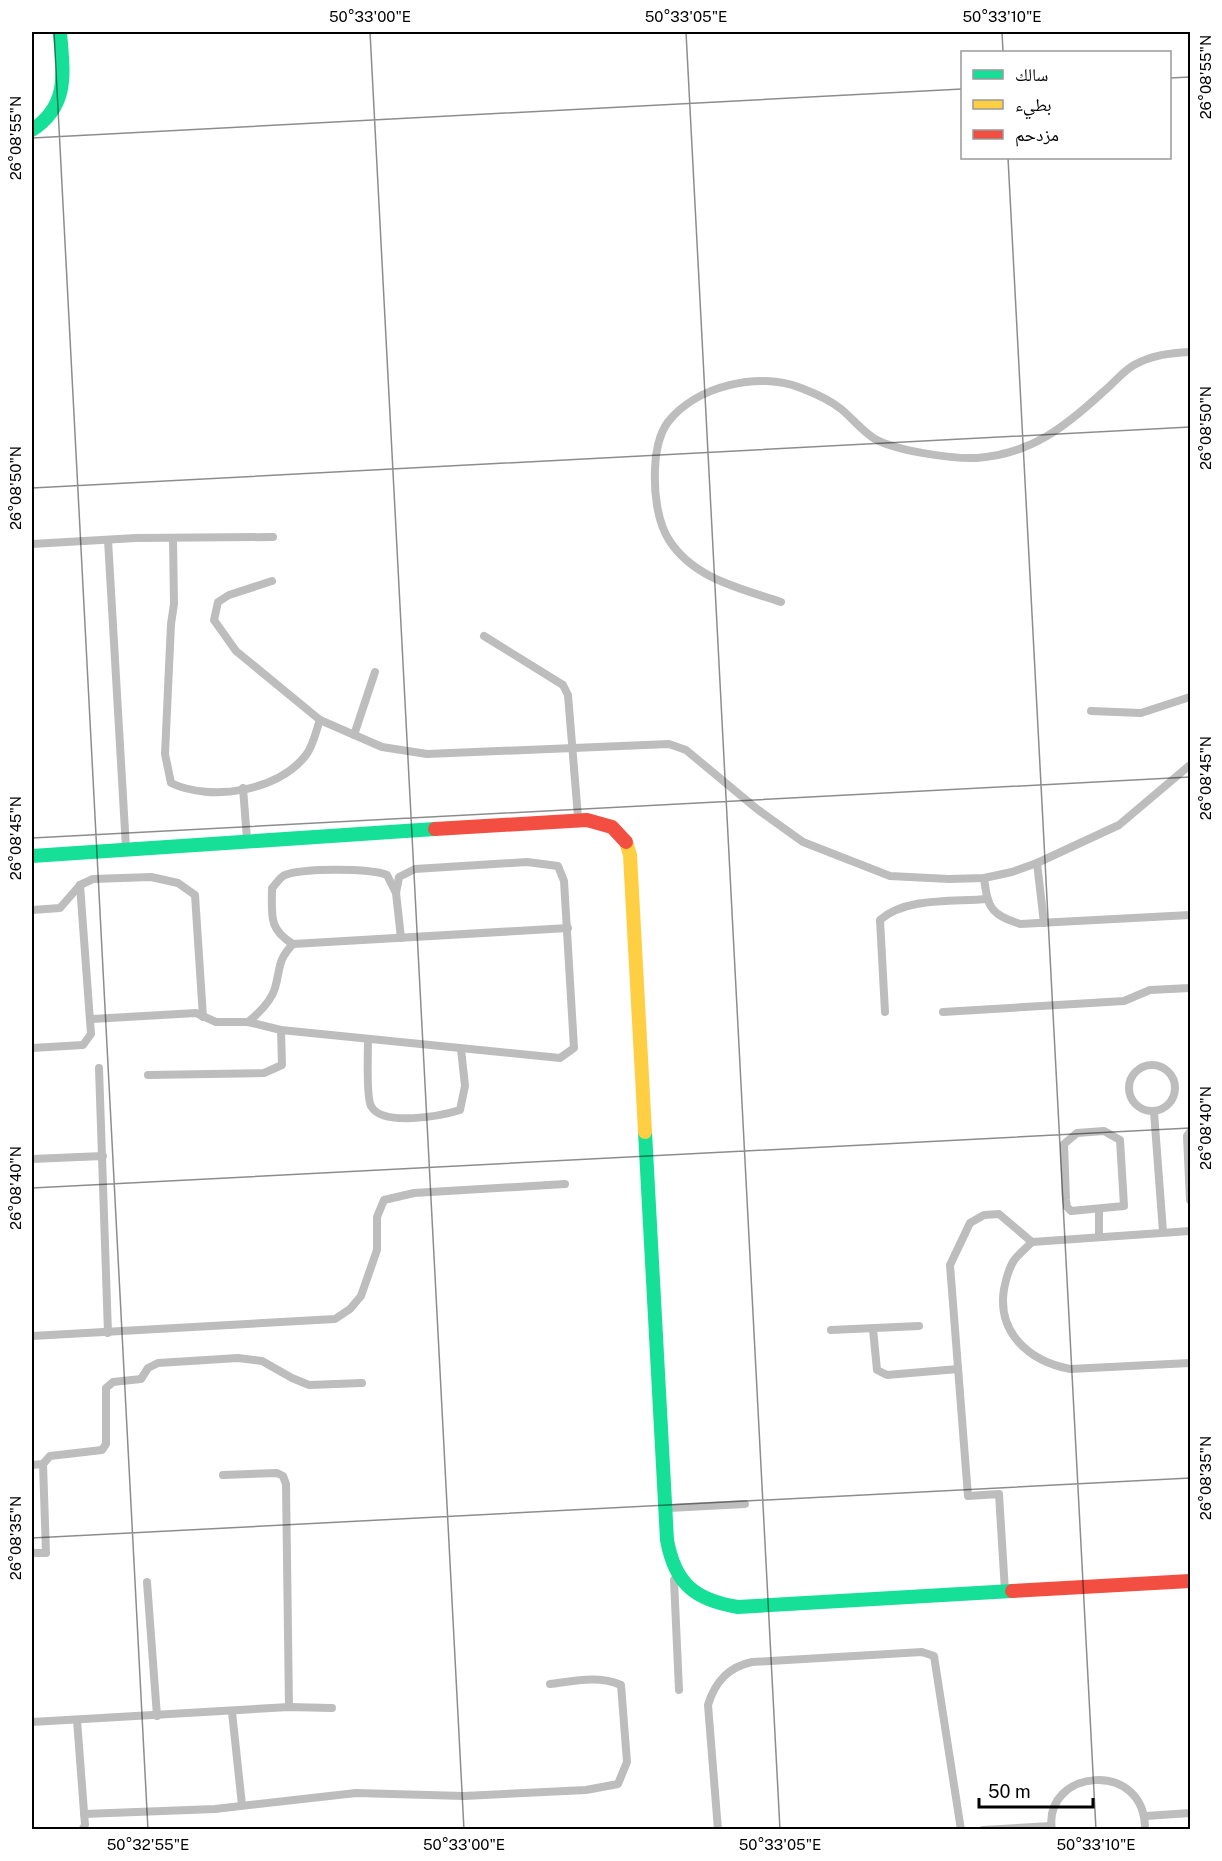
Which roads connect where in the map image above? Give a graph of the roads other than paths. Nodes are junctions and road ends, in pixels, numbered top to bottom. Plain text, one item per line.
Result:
1 (60, 32) edge
2 (32, 130) edge
3 (1191, 352) edge
4 (273, 537) dead end
5 (172, 538) junction
6 (108, 540) junction
7 (32, 544) edge
8 (272, 581) dead end
9 (781, 602) dead end
10 (484, 636) dead end
11 (375, 672) dead end
12 (1191, 697) edge
13 (1091, 711) dead end
14 (320, 720) junction
15 (354, 735) junction
16 (573, 749) junction
17 (1191, 765) edge
18 (243, 788) junction
19 (578, 820) junction
20 (247, 843) junction
21 (126, 851) junction
22 (32, 856) edge
23 (1037, 864) junction
24 (984, 878) junction
25 (80, 885) junction
26 (396, 892) junction
27 (987, 899) junction
28 (32, 910) edge
29 (1191, 915) edge
30 (1044, 923) junction
31 (568, 928) junction
32 (401, 938) junction
33 (293, 944) junction
34 (1191, 988) edge
35 (885, 1012) dead end
36 (943, 1012) dead end
37 (203, 1017) junction
38 (92, 1019) junction
39 (248, 1022) junction
40 (281, 1030) junction
41 (368, 1040) junction
42 (32, 1048) edge
43 (461, 1049) junction
44 (99, 1068) dead end
45 (148, 1075) dead end
46 (1154, 1112) junction
47 (1191, 1132) edge
48 (103, 1156) junction
49 (32, 1159) edge
50 (565, 1184) dead end
51 (1191, 1200) edge
52 (1099, 1210) junction
53 (1191, 1231) edge
54 (1162, 1232) junction
55 (1100, 1236) junction
56 (1032, 1242) junction
57 (919, 1326) dead end
58 (873, 1329) junction
59 (831, 1330) dead end
60 (108, 1333) junction
61 (32, 1336) edge
62 (1191, 1363) edge
63 (958, 1369) junction
64 (362, 1383) dead end
65 (43, 1464) junction
66 (32, 1465) edge
67 (223, 1475) dead end
68 (745, 1504) dead end
69 (665, 1508) junction
70 (32, 1553) edge
71 (674, 1571) junction
72 (1191, 1581) edge
73 (147, 1582) dead end
74 (1005, 1591) junction
75 (550, 1684) dead end
76 (678, 1690) dead end
77 (289, 1707) junction
78 (332, 1708) dead end
79 (232, 1712) junction
80 (157, 1716) junction
81 (77, 1720) junction
82 (32, 1722) edge
83 (242, 1805) junction
84 (84, 1814) junction
85 (1191, 1814) edge
86 (1146, 1816) junction
87 (1051, 1828) edge
88 (82, 1830) edge
89 (718, 1830) edge
90 (961, 1830) edge
91 (983, 1830) edge
92 (1146, 1830) edge

1 - 2 street
3 - 9 lane
4 - 5 lane
5 - 6 lane
5 - 18 lane
6 - 7 lane
6 - 21 lane
8 - 14 lane
10 - 16 lane
11 - 15 lane
12 - 13 lane
14 - 15 lane
14 - 18 lane
15 - 16 lane
16 - 19 lane
16 - 24 lane
17 - 23 lane
18 - 20 lane
19 - 20 street
19 - 69 street
20 - 21 street
21 - 22 street
23 - 24 lane
23 - 30 lane
24 - 27 lane
25 - 28 lane
25 - 37 lane
25 - 38 lane
26 - 31 lane
26 - 32 lane
26 - 33 lane
27 - 30 lane
27 - 35 lane
29 - 30 lane
31 - 32 lane
31 - 43 lane
32 - 33 lane
33 - 39 lane
34 - 36 lane
37 - 38 lane
37 - 39 lane
38 - 42 lane
39 - 40 lane
40 - 41 lane
40 - 45 lane
41 - 43 lane
41 - 43 lane
44 - 48 lane
46 - 46 lane
46 - 54 lane
47 - 51 lane
48 - 49 lane
48 - 60 lane
50 - 60 lane
52 - 52 lane
52 - 55 lane
53 - 54 lane
54 - 55 lane
55 - 56 lane
56 - 62 lane
56 - 63 lane
57 - 58 lane
58 - 59 lane
58 - 63 lane
60 - 61 lane
63 - 74 lane
64 - 65 lane
65 - 66 lane
65 - 70 lane
67 - 77 lane
68 - 69 lane
69 - 71 street
71 - 74 street
71 - 76 lane
72 - 74 street
73 - 80 lane
75 - 83 lane
77 - 78 lane
77 - 79 lane
79 - 80 lane
79 - 83 lane
80 - 81 lane
81 - 82 lane
81 - 84 lane
83 - 84 lane
84 - 88 lane
85 - 86 lane
86 - 87 lane
86 - 92 lane
87 - 91 lane
89 - 90 lane

